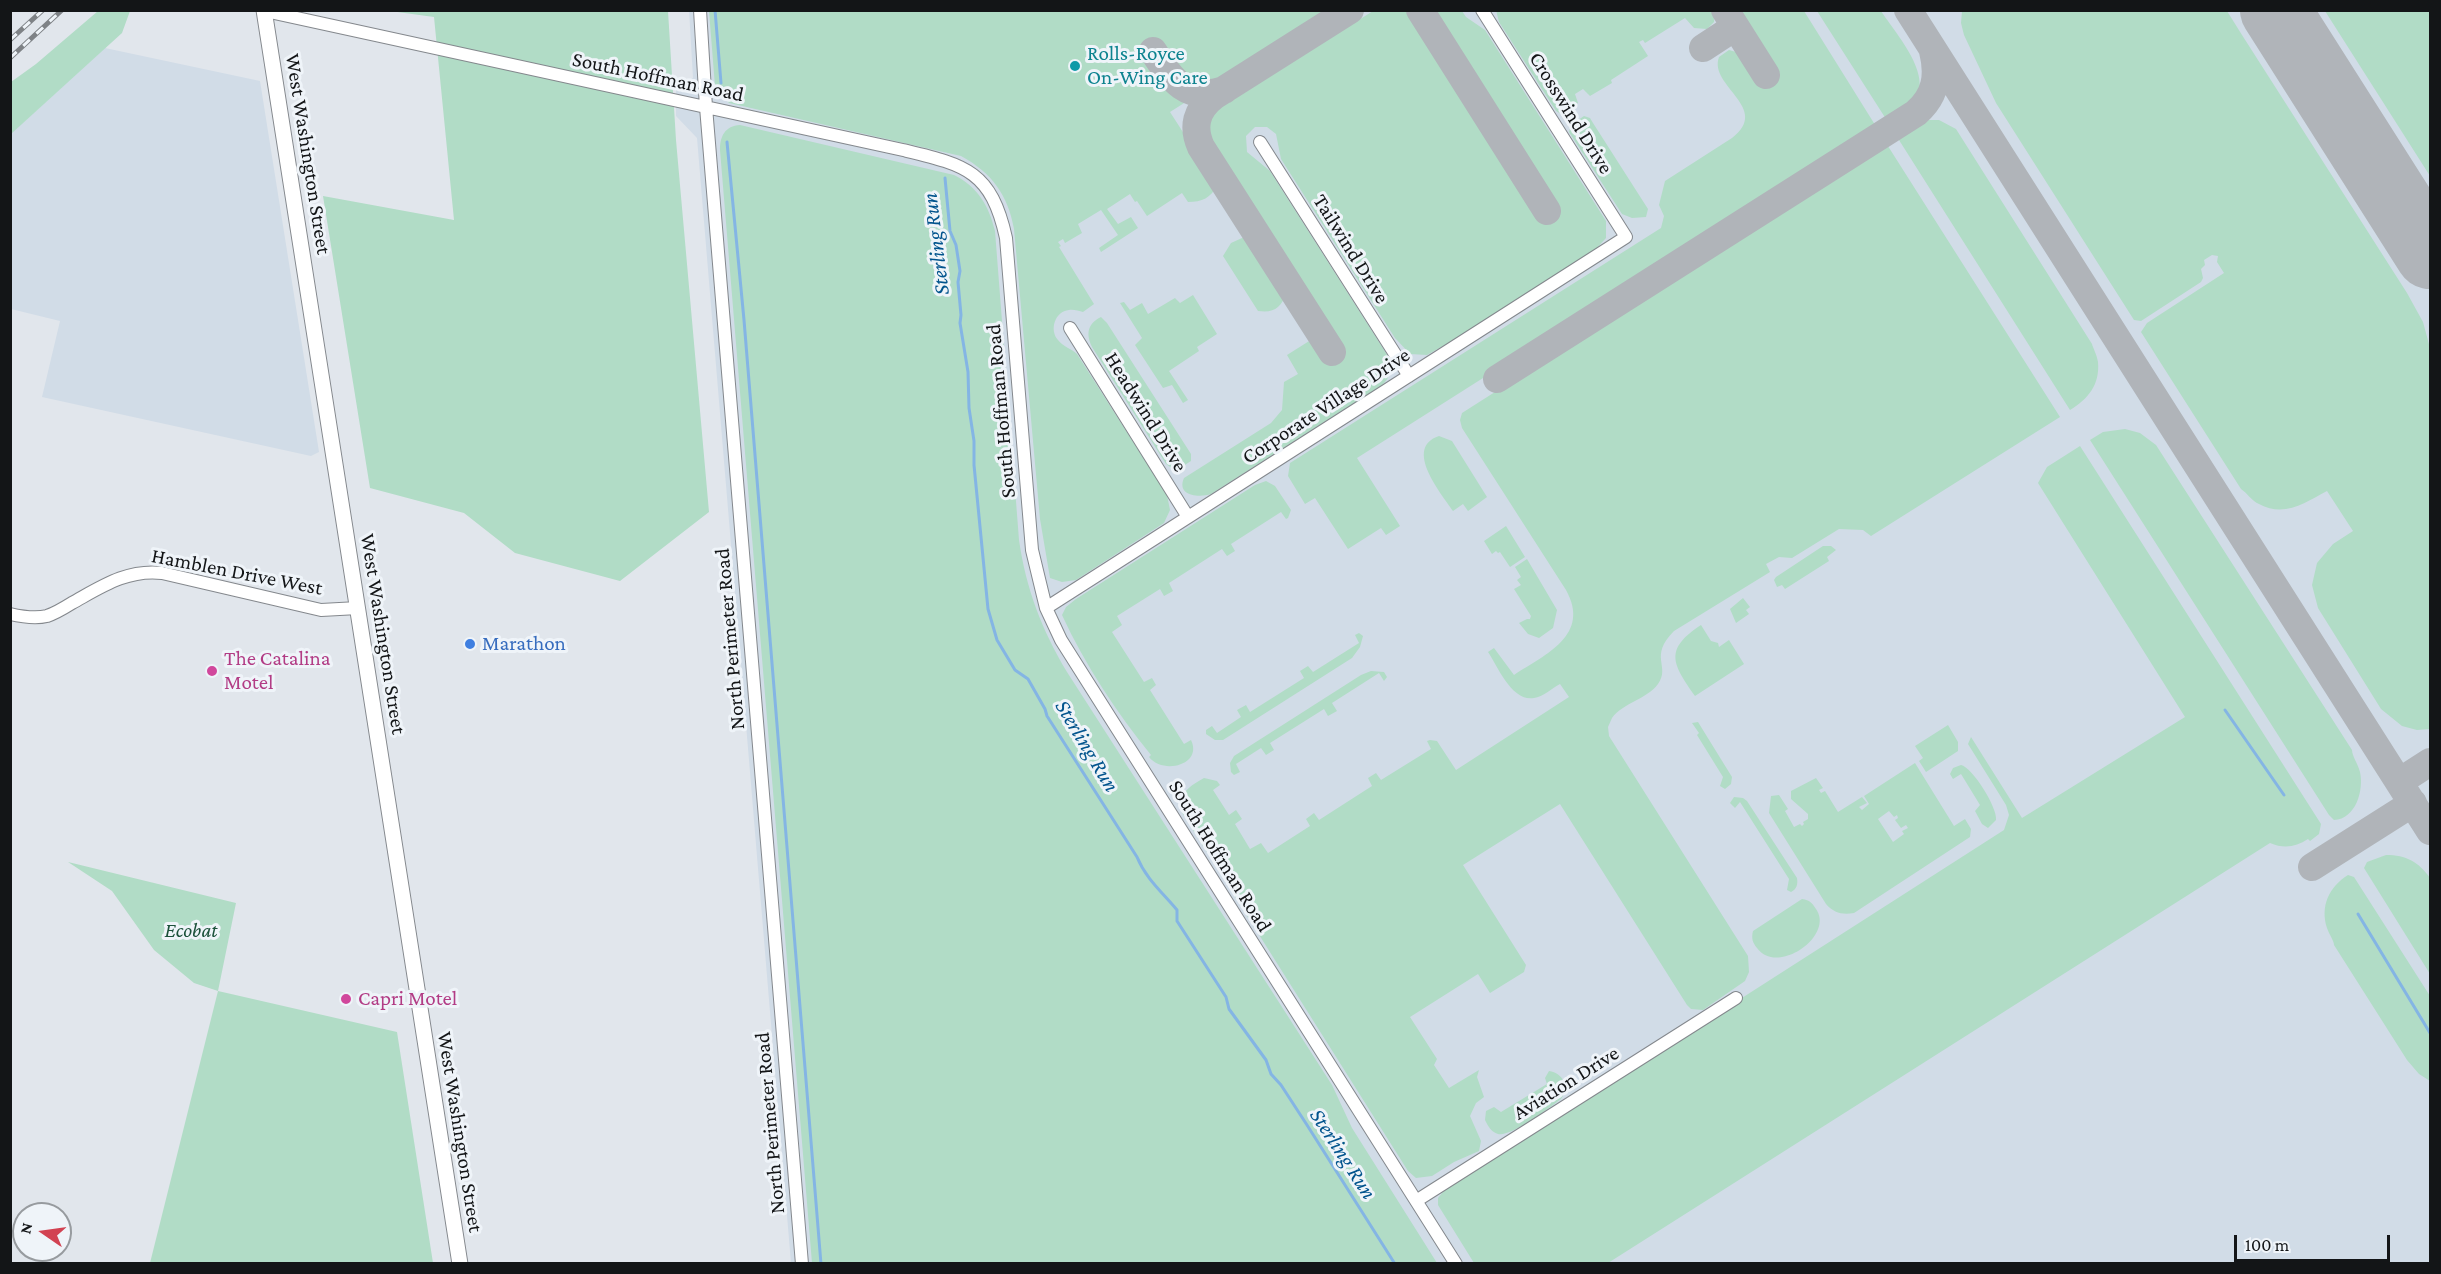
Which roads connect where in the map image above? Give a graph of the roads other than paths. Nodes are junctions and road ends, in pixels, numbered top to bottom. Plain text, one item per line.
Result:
1 (700, 10) edge
2 (1482, 10) edge
3 (264, 11) edge
4 (706, 107) junction
5 (1260, 142) dead end
6 (1626, 237) joint
7 (1070, 328) dead end
8 (1408, 376) junction
9 (1188, 517) junction
10 (358, 608) junction
11 (1046, 608) junction
12 (10, 614) edge
13 (1736, 998) dead end
14 (1416, 1201) junction
15 (460, 1263) edge
16 (802, 1263) edge
17 (1456, 1263) edge

1 - 4 street, North Perimeter Road
2 - 6 street, Crosswind Drive
3 - 4 street, South Hoffman Road
3 - 10 main road, West Washington Street
4 - 11 street, South Hoffman Road
4 - 16 street, North Perimeter Road
5 - 8 street, Tailwind Drive
6 - 8 street, Corporate Village Drive
7 - 9 street, Headwind Drive
8 - 9 street, Corporate Village Drive
9 - 11 street, Corporate Village Drive
10 - 12 street, Hamblen Drive West
10 - 15 main road, West Washington Street
11 - 14 street, South Hoffman Road
13 - 14 street, Aviation Drive
14 - 17 street, South Hoffman Road

